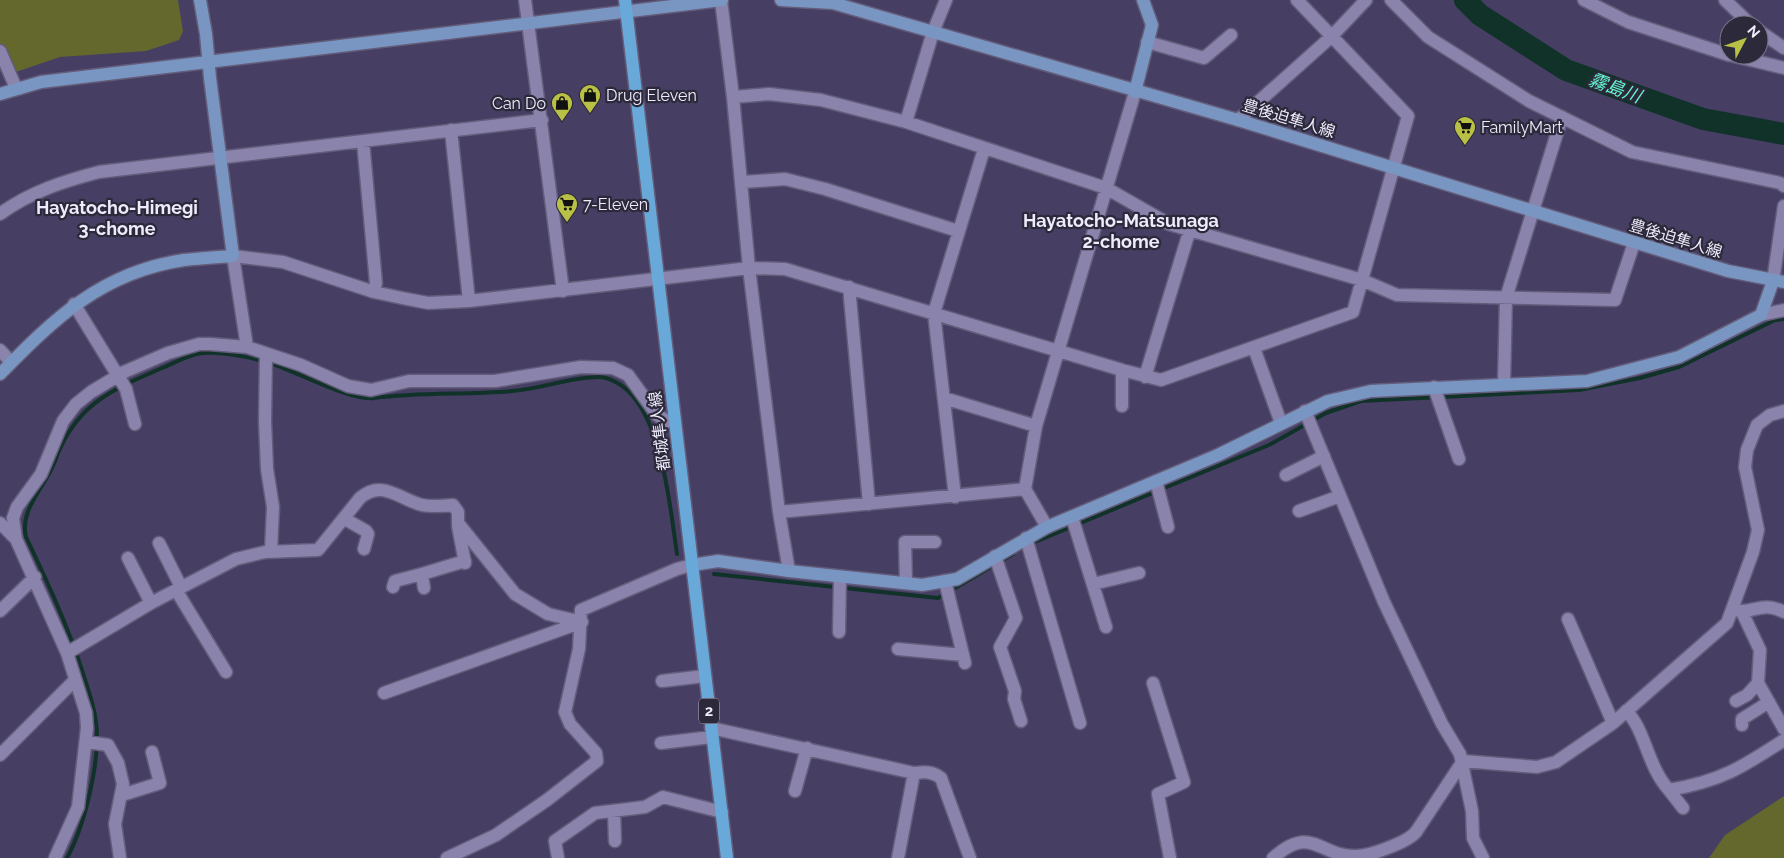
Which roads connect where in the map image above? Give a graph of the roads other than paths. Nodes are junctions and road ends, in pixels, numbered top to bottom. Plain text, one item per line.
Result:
1 (200, 0) edge
2 (525, 0) edge
3 (722, 0) edge
4 (781, 0) edge
5 (946, 0) edge
6 (1144, 0) edge
7 (1297, 0) edge
8 (1366, 0) edge
9 (1391, 0) edge
10 (1584, 0) edge
11 (1725, 0) edge
12 (625, 6) edge
13 (1741, 15) edge
14 (528, 22) junction
15 (934, 32) junction
16 (1231, 35) dead end
17 (1331, 37) junction
18 (1769, 38) edge
19 (1148, 42) junction
20 (1784, 48) edge
21 (0, 51) edge
22 (1719, 52) edge
23 (209, 61) junction
24 (1769, 64) edge
25 (1784, 68) edge
26 (16, 88) junction
27 (1135, 92) junction
28 (0, 94) edge
29 (733, 97) junction
30 (1562, 117) junction
31 (542, 120) junction
32 (1238, 120) junction
33 (906, 122) junction
34 (451, 130) junction
35 (363, 142) junction
36 (984, 149) junction
37 (221, 157) junction
38 (1393, 167) junction
39 (743, 182) junction
40 (1784, 186) edge
41 (1106, 188) junction
42 (1784, 206) edge
43 (1534, 212) junction
44 (0, 214) edge
45 (1190, 229) junction
46 (958, 231) junction
47 (1634, 243) junction
48 (233, 256) junction
49 (749, 268) junction
50 (658, 280) junction
51 (1362, 280) junction
52 (1778, 281) edge
53 (849, 288) junction
54 (563, 290) junction
55 (374, 292) junction
56 (1506, 298) junction
57 (469, 301) junction
58 (74, 304) junction
59 (1784, 310) edge
60 (934, 313) junction
61 (1761, 315) junction
62 (247, 347) junction
63 (1254, 348) junction
64 (0, 350) edge
65 (1056, 350) junction
66 (266, 360) junction
67 (11, 362) junction
68 (1122, 370) junction
69 (0, 374) edge
70 (1145, 377) junction
71 (121, 381) junction
72 (1504, 383) junction
73 (1434, 388) junction
74 (944, 398) junction
75 (1122, 406) dead end
76 (1784, 411) edge
77 (1308, 418) junction
78 (675, 422) junction
79 (1281, 423) junction
80 (135, 424) dead end
81 (1036, 426) junction
82 (1324, 456) junction
83 (1458, 459) dead end
84 (1286, 475) dead end
85 (1156, 482) junction
86 (1025, 489) junction
87 (1340, 496) junction
88 (956, 497) junction
89 (869, 504) junction
90 (1299, 511) dead end
91 (779, 512) junction
92 (1072, 517) junction
93 (345, 519) junction
94 (0, 523) edge
95 (458, 523) junction
96 (1047, 527) junction
97 (1168, 527) dead end
98 (1026, 538) junction
99 (16, 539) junction
100 (935, 542) dead end
101 (159, 543) dead end
102 (364, 549) dead end
103 (271, 551) junction
104 (995, 557) junction
105 (128, 558) dead end
106 (692, 565) junction
107 (789, 571) junction
108 (1139, 573) dead end
109 (422, 574) junction
110 (35, 577) junction
111 (840, 578) junction
112 (946, 582) junction
113 (906, 583) junction
114 (1093, 584) junction
115 (393, 587) dead end
116 (424, 588) dead end
117 (178, 589) junction
118 (151, 603) junction
119 (0, 611) edge
120 (1737, 611) junction
121 (1784, 612) edge
122 (1568, 619) dead end
123 (582, 622) junction
124 (1106, 627) dead end
125 (838, 632) dead end
126 (898, 649) dead end
127 (72, 650) junction
128 (226, 672) dead end
129 (705, 676) junction
130 (75, 680) junction
131 (662, 681) dead end
132 (1153, 683) dead end
133 (1758, 683) junction
134 (384, 693) dead end
135 (1736, 701) dead end
136 (1769, 702) junction
137 (1626, 711) junction
138 (1021, 721) dead end
139 (1613, 722) junction
140 (1080, 723) dead end
141 (1742, 725) dead end
142 (1784, 729) edge
143 (712, 733) junction
144 (1784, 740) edge
145 (94, 743) junction
146 (661, 743) dead end
147 (807, 748) junction
148 (152, 752) dead end
149 (0, 755) edge
150 (1462, 761) junction
151 (914, 774) junction
152 (1669, 790) junction
153 (795, 791) dead end
154 (122, 795) junction
155 (1683, 808) dead end
156 (614, 810) junction
157 (722, 812) junction
158 (616, 841) dead end
159 (55, 858) edge
160 (120, 858) edge
161 (447, 858) edge
162 (558, 858) edge
163 (727, 858) edge
164 (898, 858) edge
165 (970, 858) edge
166 (1170, 858) edge
167 (1273, 858) edge
168 (1483, 858) edge

1 - 23 street
2 - 14 street
3 - 12 street
3 - 29 street
4 - 15 street, 豊後迫隼人線
5 - 15 street
6 - 19 street
7 - 17 street
8 - 17 street
9 - 30 street
10 - 22 street
11 - 13 street
12 - 14 street
12 - 50 main road, 都城隼人線 / 2
14 - 23 street
14 - 31 street
15 - 27 street, 豊後迫隼人線
15 - 33 street
16 - 19 street
17 - 32 street
17 - 38 street
18 - 20 street
19 - 27 street
21 - 26 street
23 - 26 street
23 - 37 street
24 - 25 street
26 - 28 street
27 - 32 street, 豊後迫隼人線
27 - 41 street
29 - 33 street
29 - 39 street
30 - 40 street
30 - 43 street
31 - 34 street
31 - 54 street
32 - 38 street, 豊後迫隼人線
33 - 36 street
34 - 35 street
34 - 57 street
35 - 37 street
35 - 55 street
36 - 41 street
36 - 46 street
37 - 44 street
37 - 48 street
38 - 43 street, 豊後迫隼人線
38 - 51 street
39 - 46 street
39 - 49 street
41 - 45 street
41 - 65 street
42 - 52 street
43 - 47 street, 豊後迫隼人線
43 - 56 street
45 - 51 street
45 - 70 street
46 - 60 street
47 - 52 street, 豊後迫隼人線
47 - 56 street
48 - 55 street
48 - 58 street
48 - 62 street
49 - 50 street
49 - 53 street
49 - 91 street
50 - 54 street
50 - 78 main road, 都城隼人線 / 2
51 - 56 street
51 - 63 street
52 - 61 street
53 - 60 street
53 - 89 street
54 - 57 street
55 - 57 street
56 - 72 street
58 - 67 street
58 - 71 street
59 - 61 street
60 - 65 street
60 - 74 street
61 - 72 street
62 - 66 street
62 - 71 street
63 - 70 street
63 - 79 street
64 - 67 street
65 - 68 street
65 - 81 street
66 - 78 street
66 - 103 street
67 - 69 street
68 - 70 street
68 - 75 street
71 - 80 street
71 - 99 street
72 - 73 street
73 - 77 street
73 - 83 street
74 - 81 street
74 - 88 street
76 - 120 street
77 - 79 street
77 - 82 street
78 - 106 main road, 都城隼人線 / 2
79 - 85 street
81 - 86 street
82 - 84 street
82 - 87 street
85 - 92 street
85 - 97 street
86 - 88 street
86 - 96 street
87 - 90 street
87 - 150 street
88 - 89 street
89 - 91 street
91 - 107 street
92 - 96 street
92 - 114 street
93 - 95 street
93 - 102 street
93 - 103 street
94 - 99 street
95 - 109 street
95 - 123 street
96 - 98 street
98 - 104 street
98 - 140 street
99 - 110 street
100 - 113 street
101 - 117 street
103 - 117 street
104 - 112 street
104 - 138 street
105 - 118 street
106 - 107 street
106 - 123 street
106 - 129 main road, 都城隼人線 / 2
107 - 111 street
108 - 114 street
109 - 115 street
109 - 116 street
110 - 119 street
110 - 127 street
111 - 113 street
111 - 125 street
112 - 113 street
112 - 126 street
114 - 124 street
117 - 118 street
117 - 128 street
118 - 127 street
120 - 121 street
120 - 133 street
120 - 137 street
122 - 139 street
123 - 134 street
123 - 161 street
127 - 130 street
129 - 131 street
129 - 143 main road, 都城隼人線 / 2
130 - 145 street
130 - 149 street
132 - 166 street
133 - 135 street
133 - 136 street
136 - 141 street
136 - 142 street
137 - 139 street
137 - 152 street
139 - 150 street
143 - 146 street
143 - 147 street
143 - 157 main road, 都城隼人線 / 2
144 - 152 street
145 - 154 street
145 - 159 street
147 - 151 street
147 - 153 street
148 - 154 street
150 - 167 street
150 - 168 street
151 - 164 street
151 - 165 street
152 - 155 street
154 - 160 street
156 - 157 street
156 - 158 street
156 - 162 street
157 - 163 main road, 都城隼人線 / 2

